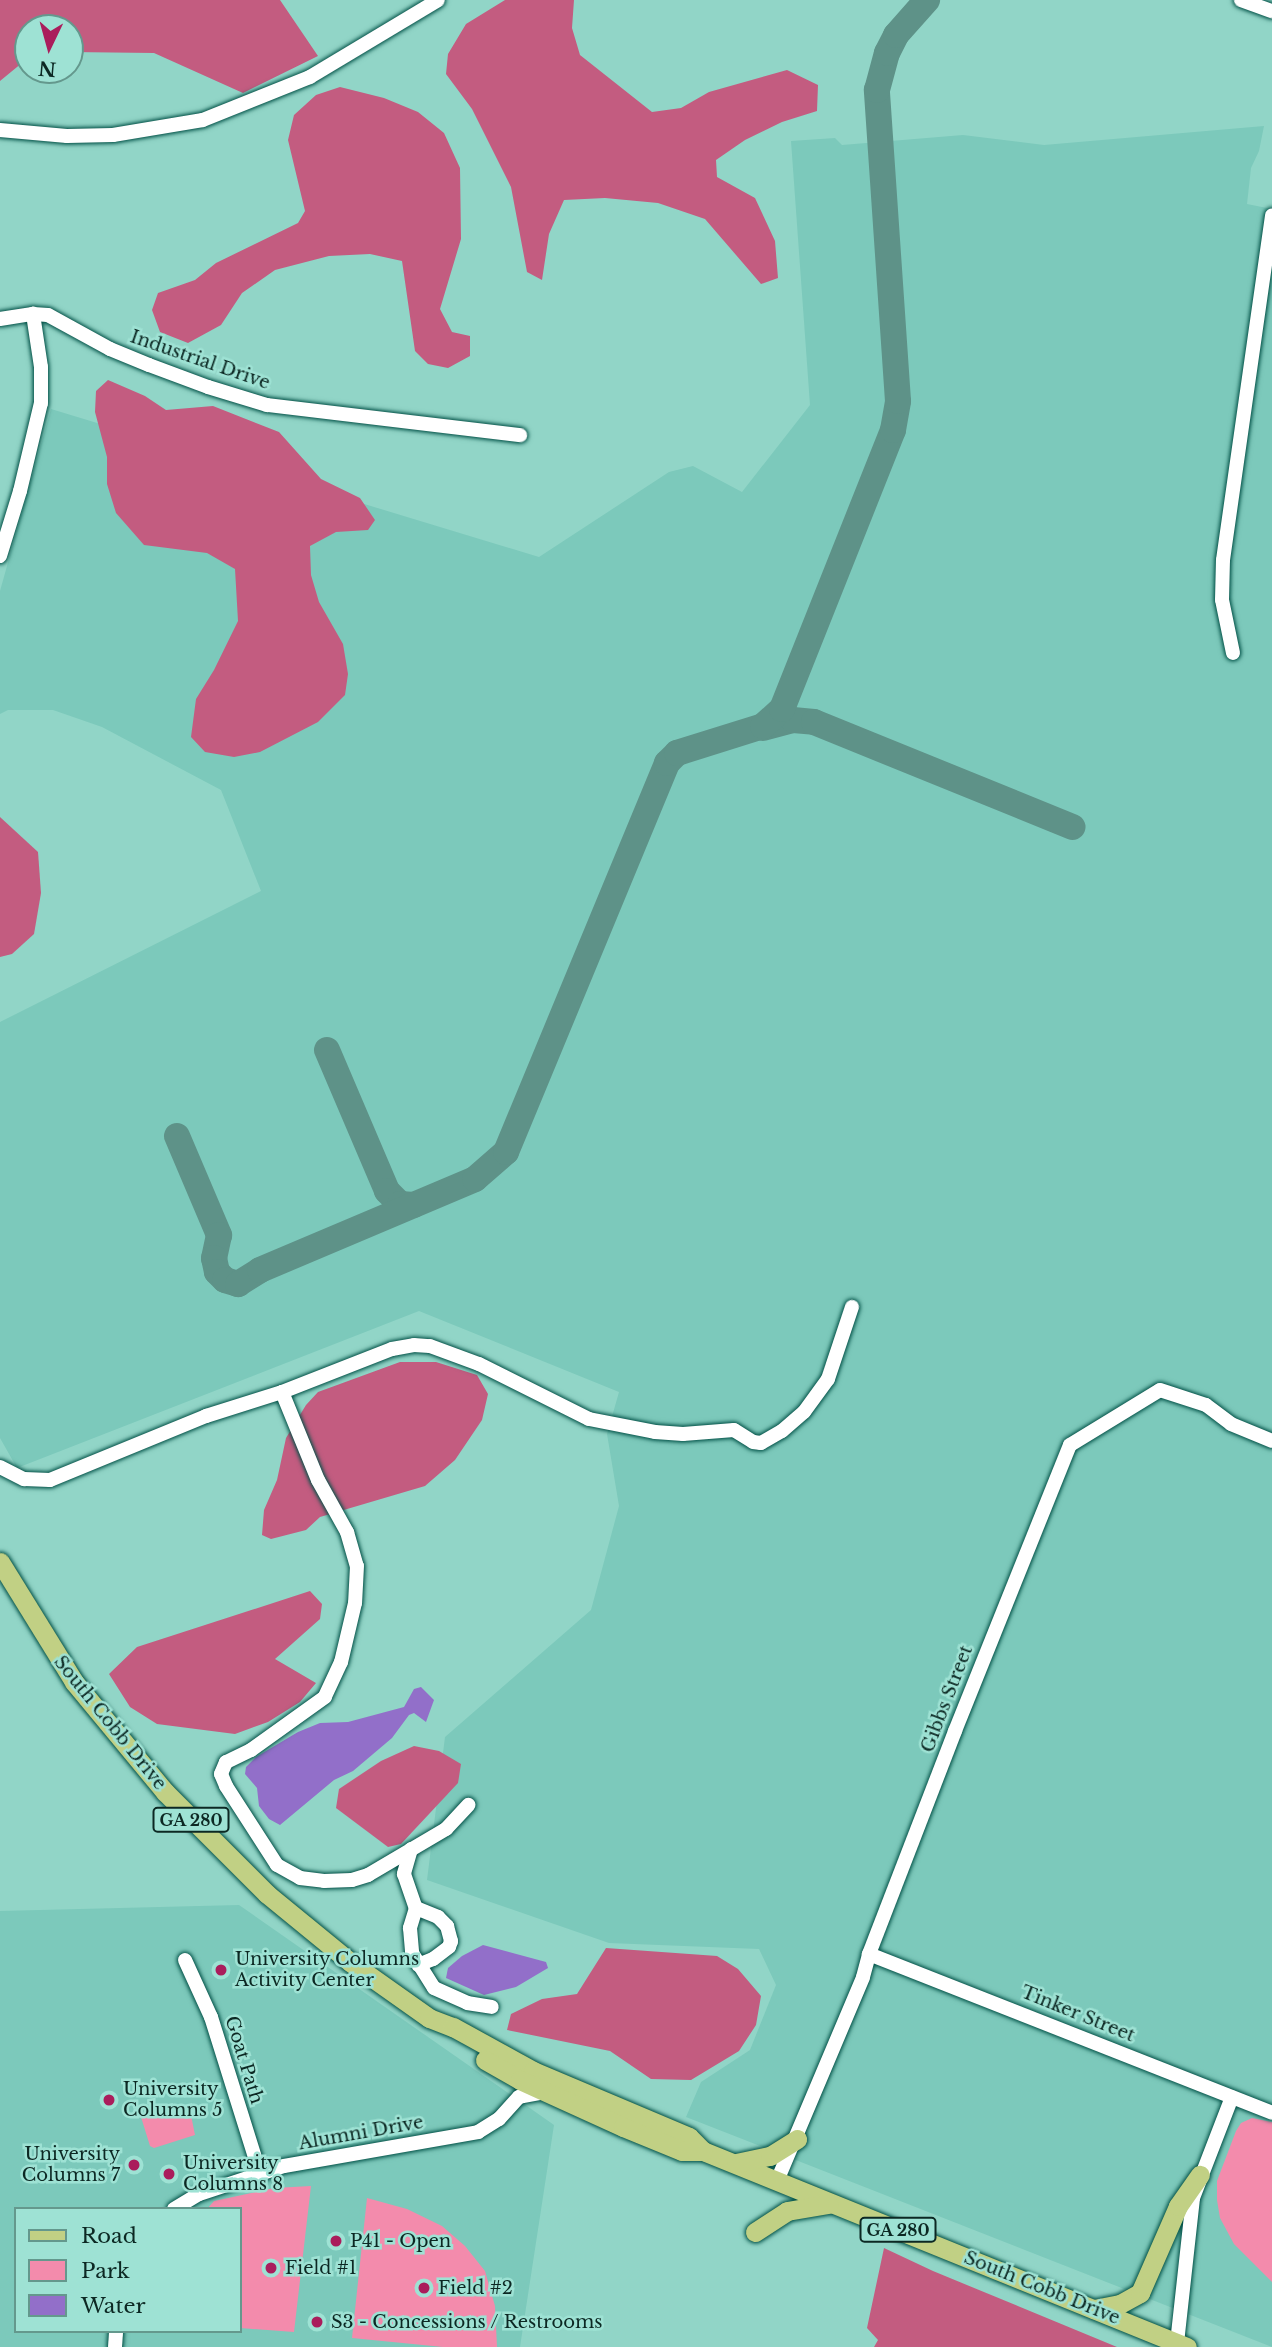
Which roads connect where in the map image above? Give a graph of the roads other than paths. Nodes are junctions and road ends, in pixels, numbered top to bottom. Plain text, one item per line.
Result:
1 (438, 0) edge
2 (1241, 0) edge
3 (1272, 11) edge
4 (0, 130) edge
5 (1272, 215) edge
6 (33, 314) junction
7 (0, 319) edge
8 (520, 435) dead end
9 (0, 556) edge
10 (1233, 653) dead end
11 (852, 1307) dead end
12 (282, 1392) junction
13 (1272, 1441) edge
14 (0, 1467) edge
15 (0, 1562) edge
16 (468, 1805) dead end
17 (411, 1849) junction
18 (416, 1908) junction
19 (869, 1954) junction
20 (186, 1960) dead end
21 (418, 1965) junction
22 (492, 2007) dead end
23 (526, 2075) junction
24 (545, 2092) junction
25 (1232, 2096) junction
26 (509, 2104) junction
27 (1272, 2113) edge
28 (797, 2139) junction
29 (704, 2151) junction
30 (735, 2164) junction
31 (260, 2173) junction
32 (1200, 2175) junction
33 (777, 2181) junction
34 (833, 2203) junction
35 (177, 2207) edge
36 (755, 2232) dead end
37 (1093, 2309) junction
38 (1180, 2346) edge

1 - 4 street
2 - 3 street
5 - 10 street
6 - 7 street, Industrial Drive
6 - 8 street, Industrial Drive
6 - 9 street
11 - 12 street
12 - 14 street
12 - 17 street
13 - 19 street, Gibbs Street
15 - 23 main road, South Cobb Drive / GA 280
16 - 17 street
17 - 18 street
18 - 21 street
18 - 21 street
19 - 25 street, Tinker Street
19 - 28 street, Gibbs Street
20 - 31 street, Goat Path
21 - 22 street
23 - 24 main road, South Cobb Drive
23 - 26 street, Alumni Drive
23 - 29 main road, South Cobb Drive / GA 280
24 - 26 street, Alumni Drive
24 - 29 main road, South Cobb Drive
25 - 27 street, Tinker Street
25 - 32 street
26 - 31 street, Alumni Drive
28 - 30 main road
28 - 33 street, Gibbs Street
29 - 30 main road, South Cobb Drive / GA 280
30 - 33 main road, South Cobb Drive / GA 280
31 - 35 street, Alumni Drive
32 - 37 main road
32 - 38 street
33 - 34 main road, South Cobb Drive / GA 280
34 - 36 main road
34 - 37 main road, South Cobb Drive / GA 280
37 - 38 main road, South Cobb Drive / GA 280

